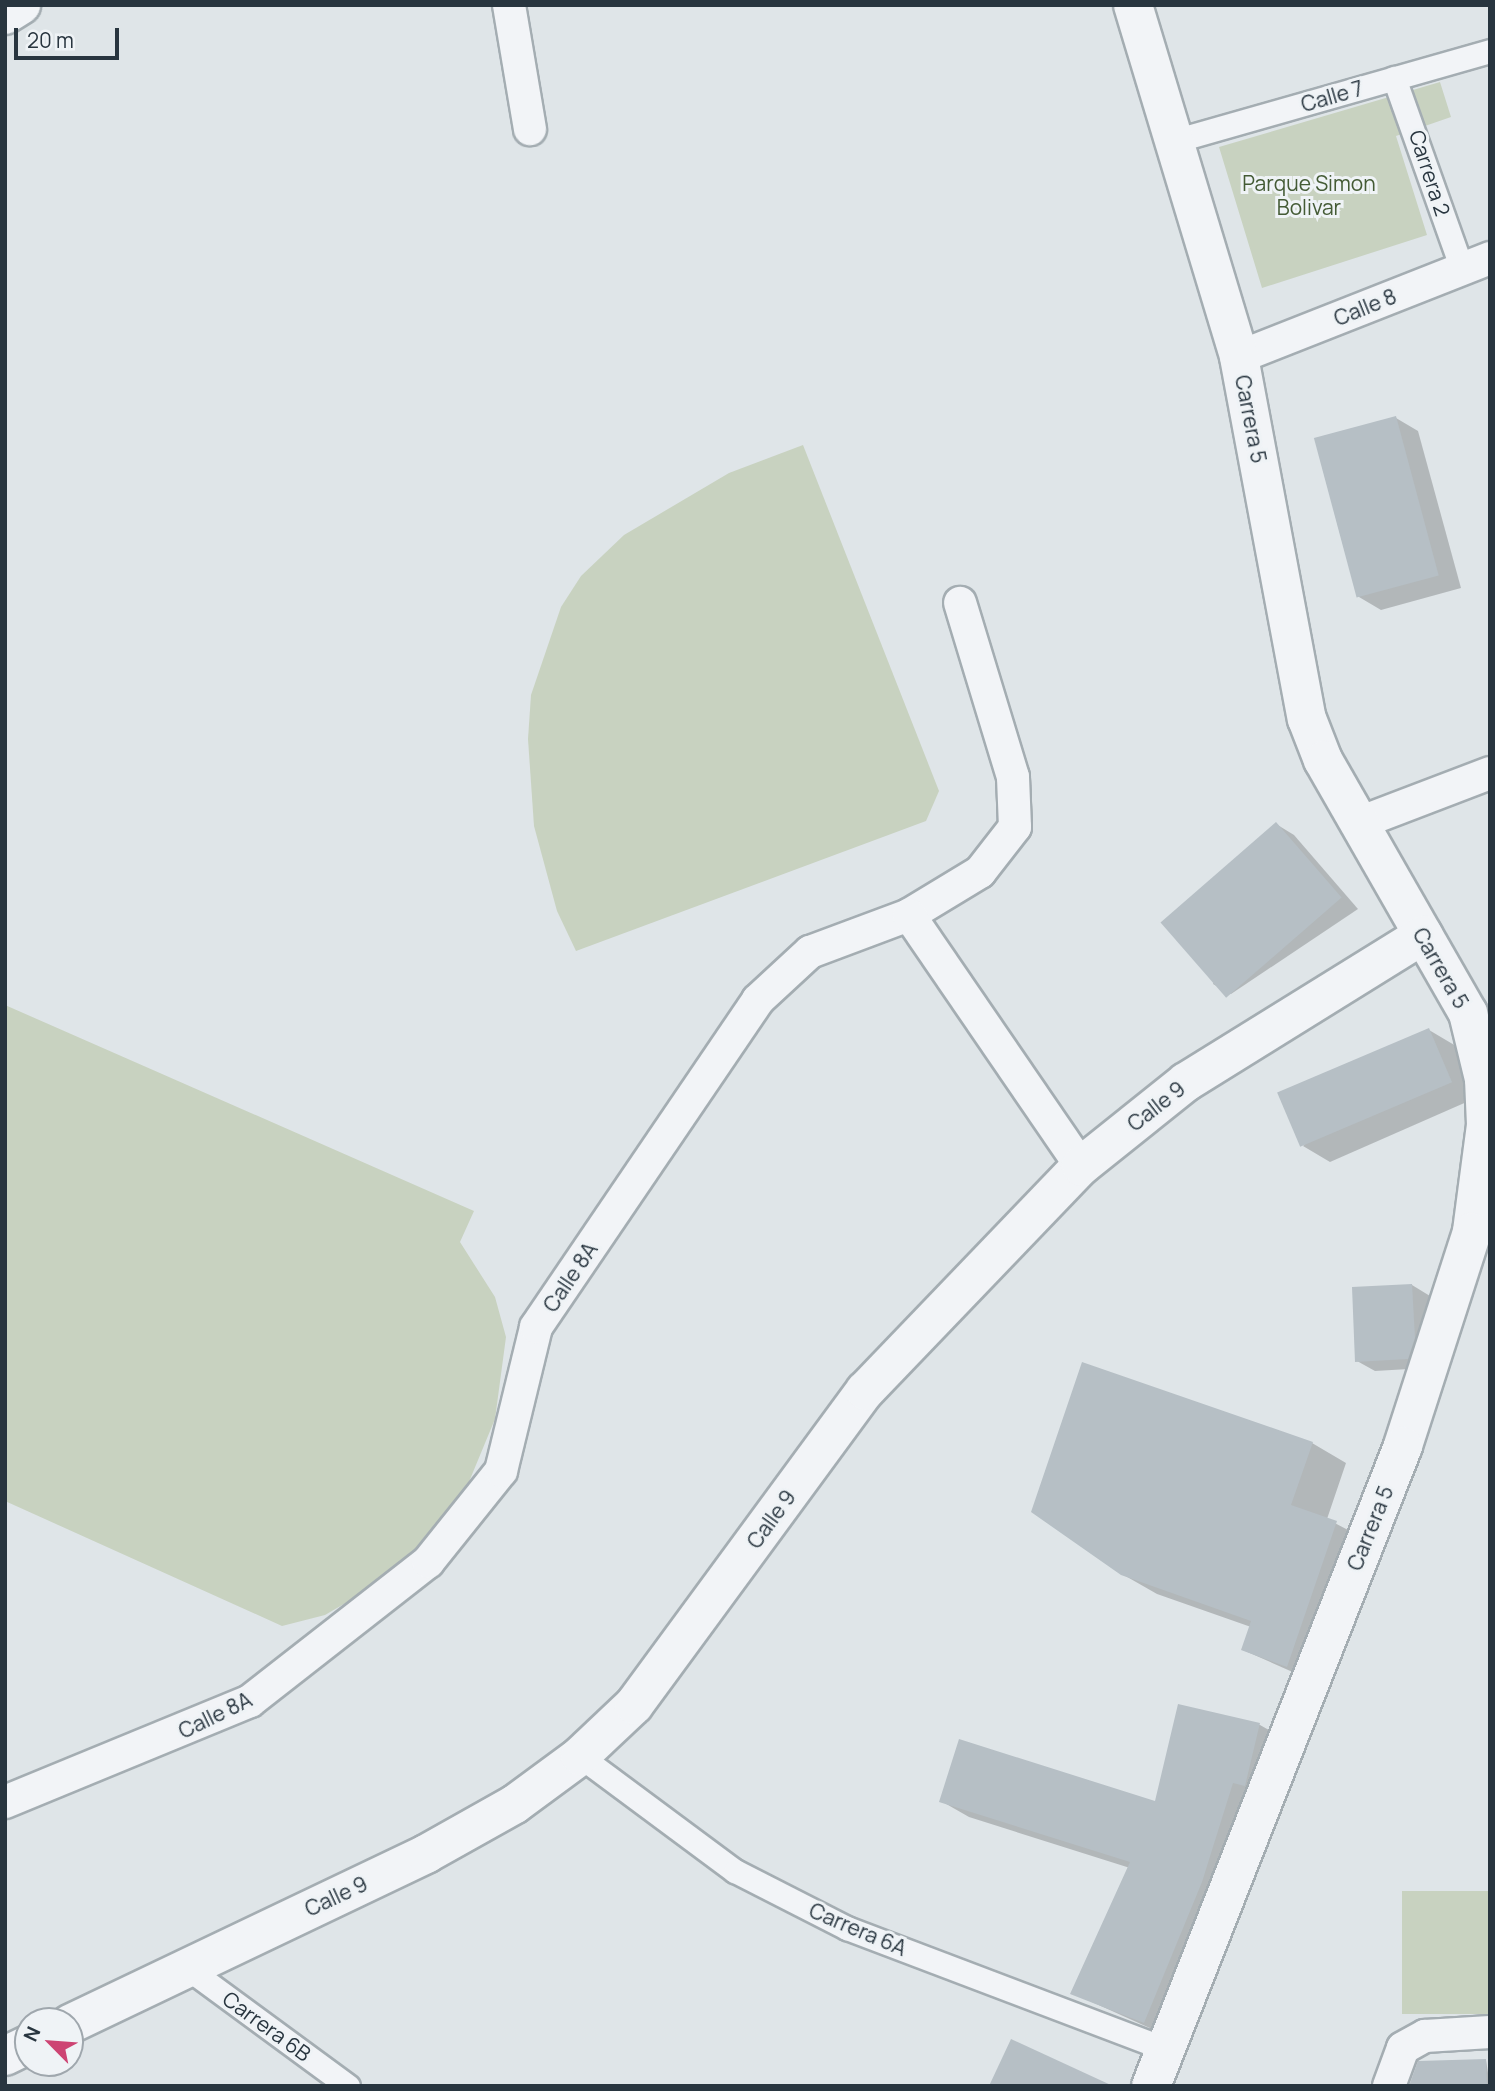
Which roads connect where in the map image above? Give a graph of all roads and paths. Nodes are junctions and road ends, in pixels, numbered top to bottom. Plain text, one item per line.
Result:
1 (21, 5) edge
2 (509, 5) edge
3 (1133, 5) edge
4 (5, 15) edge
5 (1490, 51) edge
6 (1394, 78) junction
7 (530, 129) dead end
8 (1174, 141) junction
9 (1476, 263) edge
10 (1239, 357) junction
11 (960, 603) dead end
12 (1490, 773) edge
13 (1359, 823) junction
14 (909, 915) junction
15 (1423, 935) junction
16 (1081, 1166) junction
17 (580, 1755) junction
18 (5, 1802) edge
19 (186, 1967) junction
20 (84, 2017) edge
21 (1490, 2032) edge
22 (1165, 2049) junction
23 (348, 2086) edge
24 (1151, 2086) edge
25 (1389, 2086) edge

1 - 4 street
2 - 7 street
3 - 8 street, Carrera 5
5 - 6 street, Calle 7
6 - 8 street, Calle 7
6 - 9 street, Carrera 2
8 - 10 street, Carrera 5
9 - 10 street, Calle 8
10 - 13 street, Carrera 5
11 - 14 street, Calle 8A
12 - 13 street
13 - 15 street, Carrera 5
14 - 16 street
14 - 18 street, Calle 8A
15 - 16 street, Calle 9
15 - 22 street, Carrera 5
16 - 17 street, Calle 9
17 - 19 street, Calle 9
17 - 22 street, Carrera 6A
19 - 20 street, Calle 9
19 - 23 street, Carrera 6B
21 - 25 street
22 - 24 street, Carrera 5

